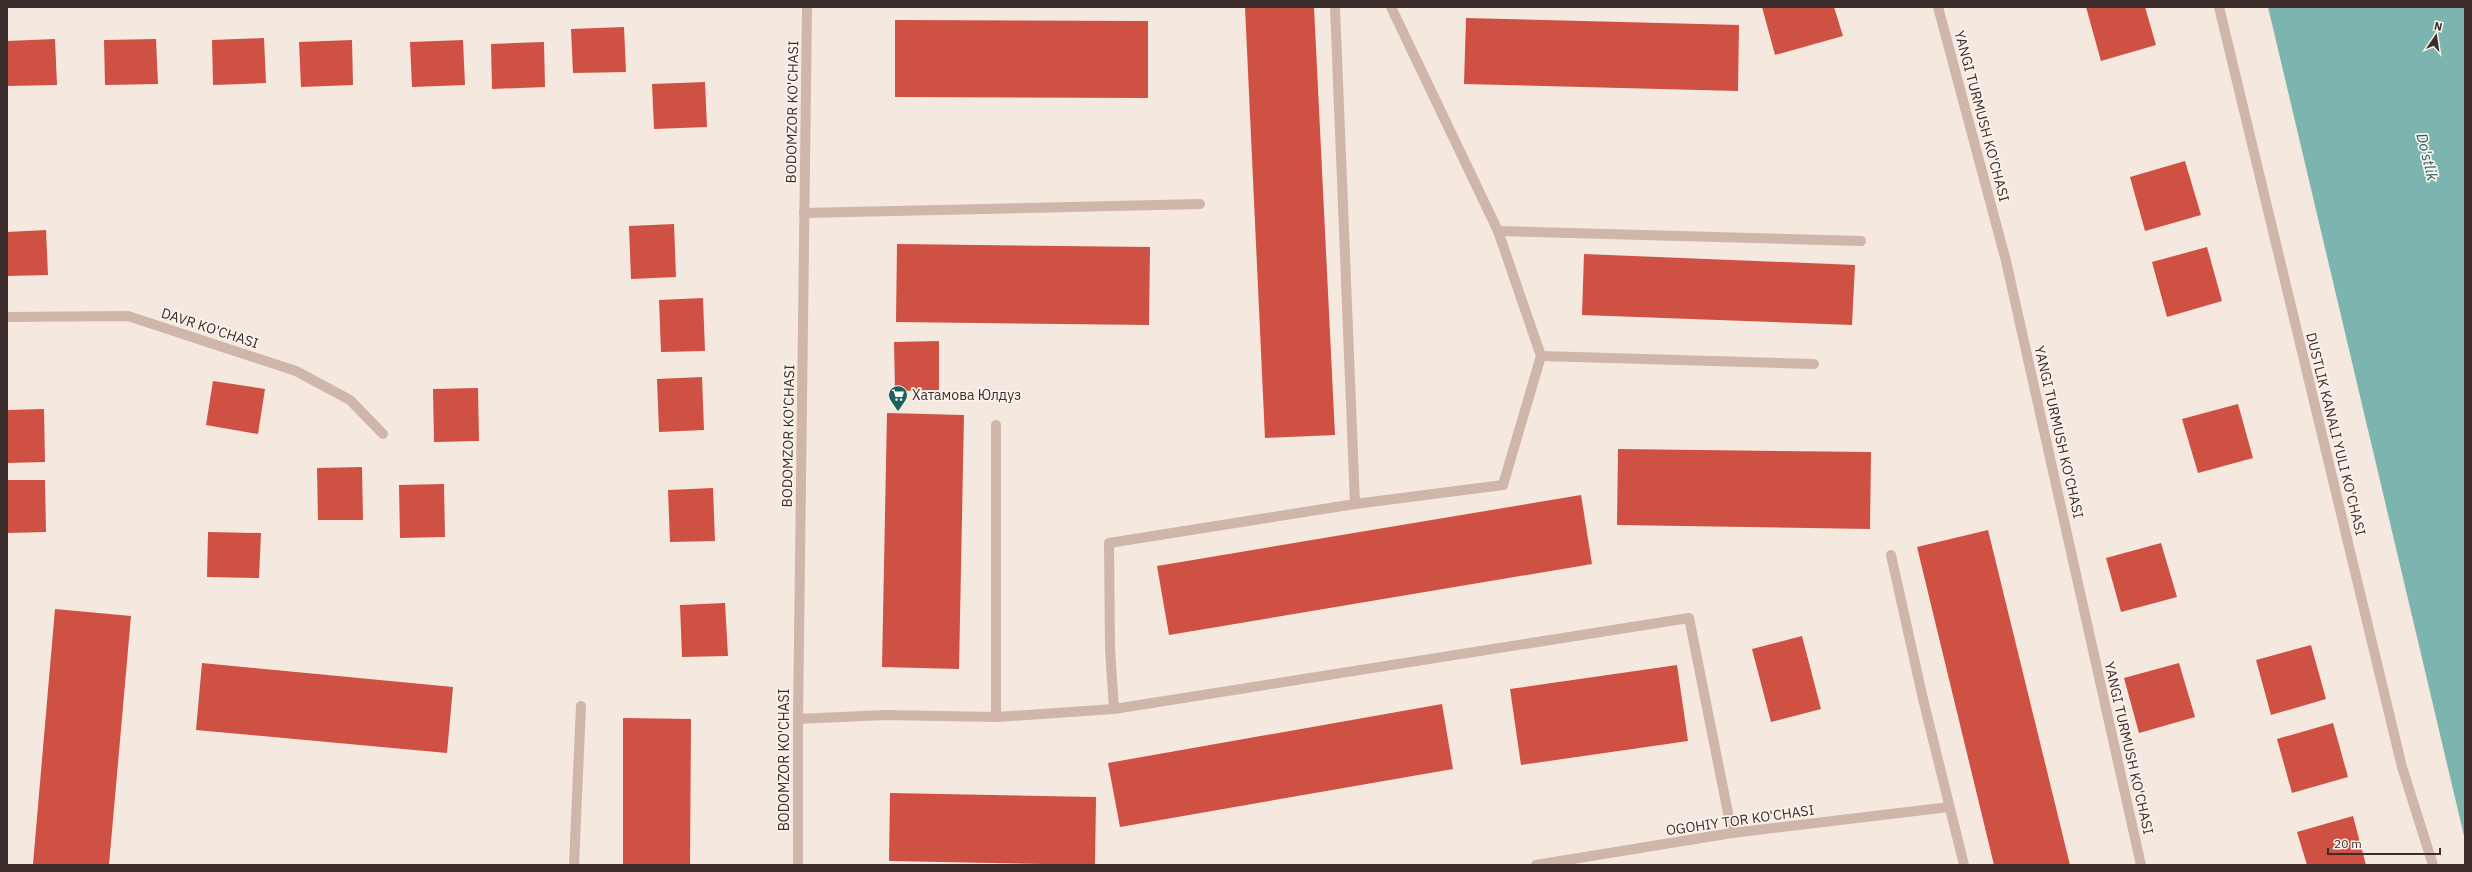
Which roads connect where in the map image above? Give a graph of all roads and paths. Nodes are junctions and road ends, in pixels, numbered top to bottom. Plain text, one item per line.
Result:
1 (807, 7) edge
2 (1335, 7) edge
3 (1391, 7) edge
4 (1938, 7) edge
5 (2219, 7) edge
6 (1200, 204) dead end
7 (804, 213) junction
8 (1498, 231) junction
9 (1861, 241) dead end
10 (7, 317) edge
11 (1541, 356) junction
12 (1814, 364) dead end
13 (996, 425) dead end
14 (383, 434) dead end
15 (1355, 504) junction
16 (1891, 555) dead end
17 (581, 706) dead end
18 (1114, 709) junction
19 (996, 717) junction
20 (798, 718) junction
21 (1949, 807) junction
22 (1732, 833) junction
23 (574, 865) edge
24 (798, 865) edge
25 (1536, 865) edge
26 (1964, 865) edge
27 (2141, 865) edge
28 (2433, 865) edge

1 - 7 street, BODOMZOR KO'CHASI
2 - 15 street
3 - 8 street
4 - 27 street, YANGI TURMUSH KO'CHASI
5 - 28 street, DUSTLIK KANALI YULI KO'CHASI
6 - 7 street
7 - 20 street, BODOMZOR KO'CHASI
8 - 9 street
8 - 11 street
10 - 14 street, DAVR KO'CHASI
11 - 12 street
11 - 15 street
13 - 19 street
15 - 18 street
16 - 21 street
17 - 23 street
18 - 19 street
18 - 22 street
19 - 20 street
20 - 24 street, BODOMZOR KO'CHASI
21 - 22 street, OGOHIY TOR KO'CHASI
21 - 26 street
22 - 25 street, OGOHIY TOR KO'CHASI

